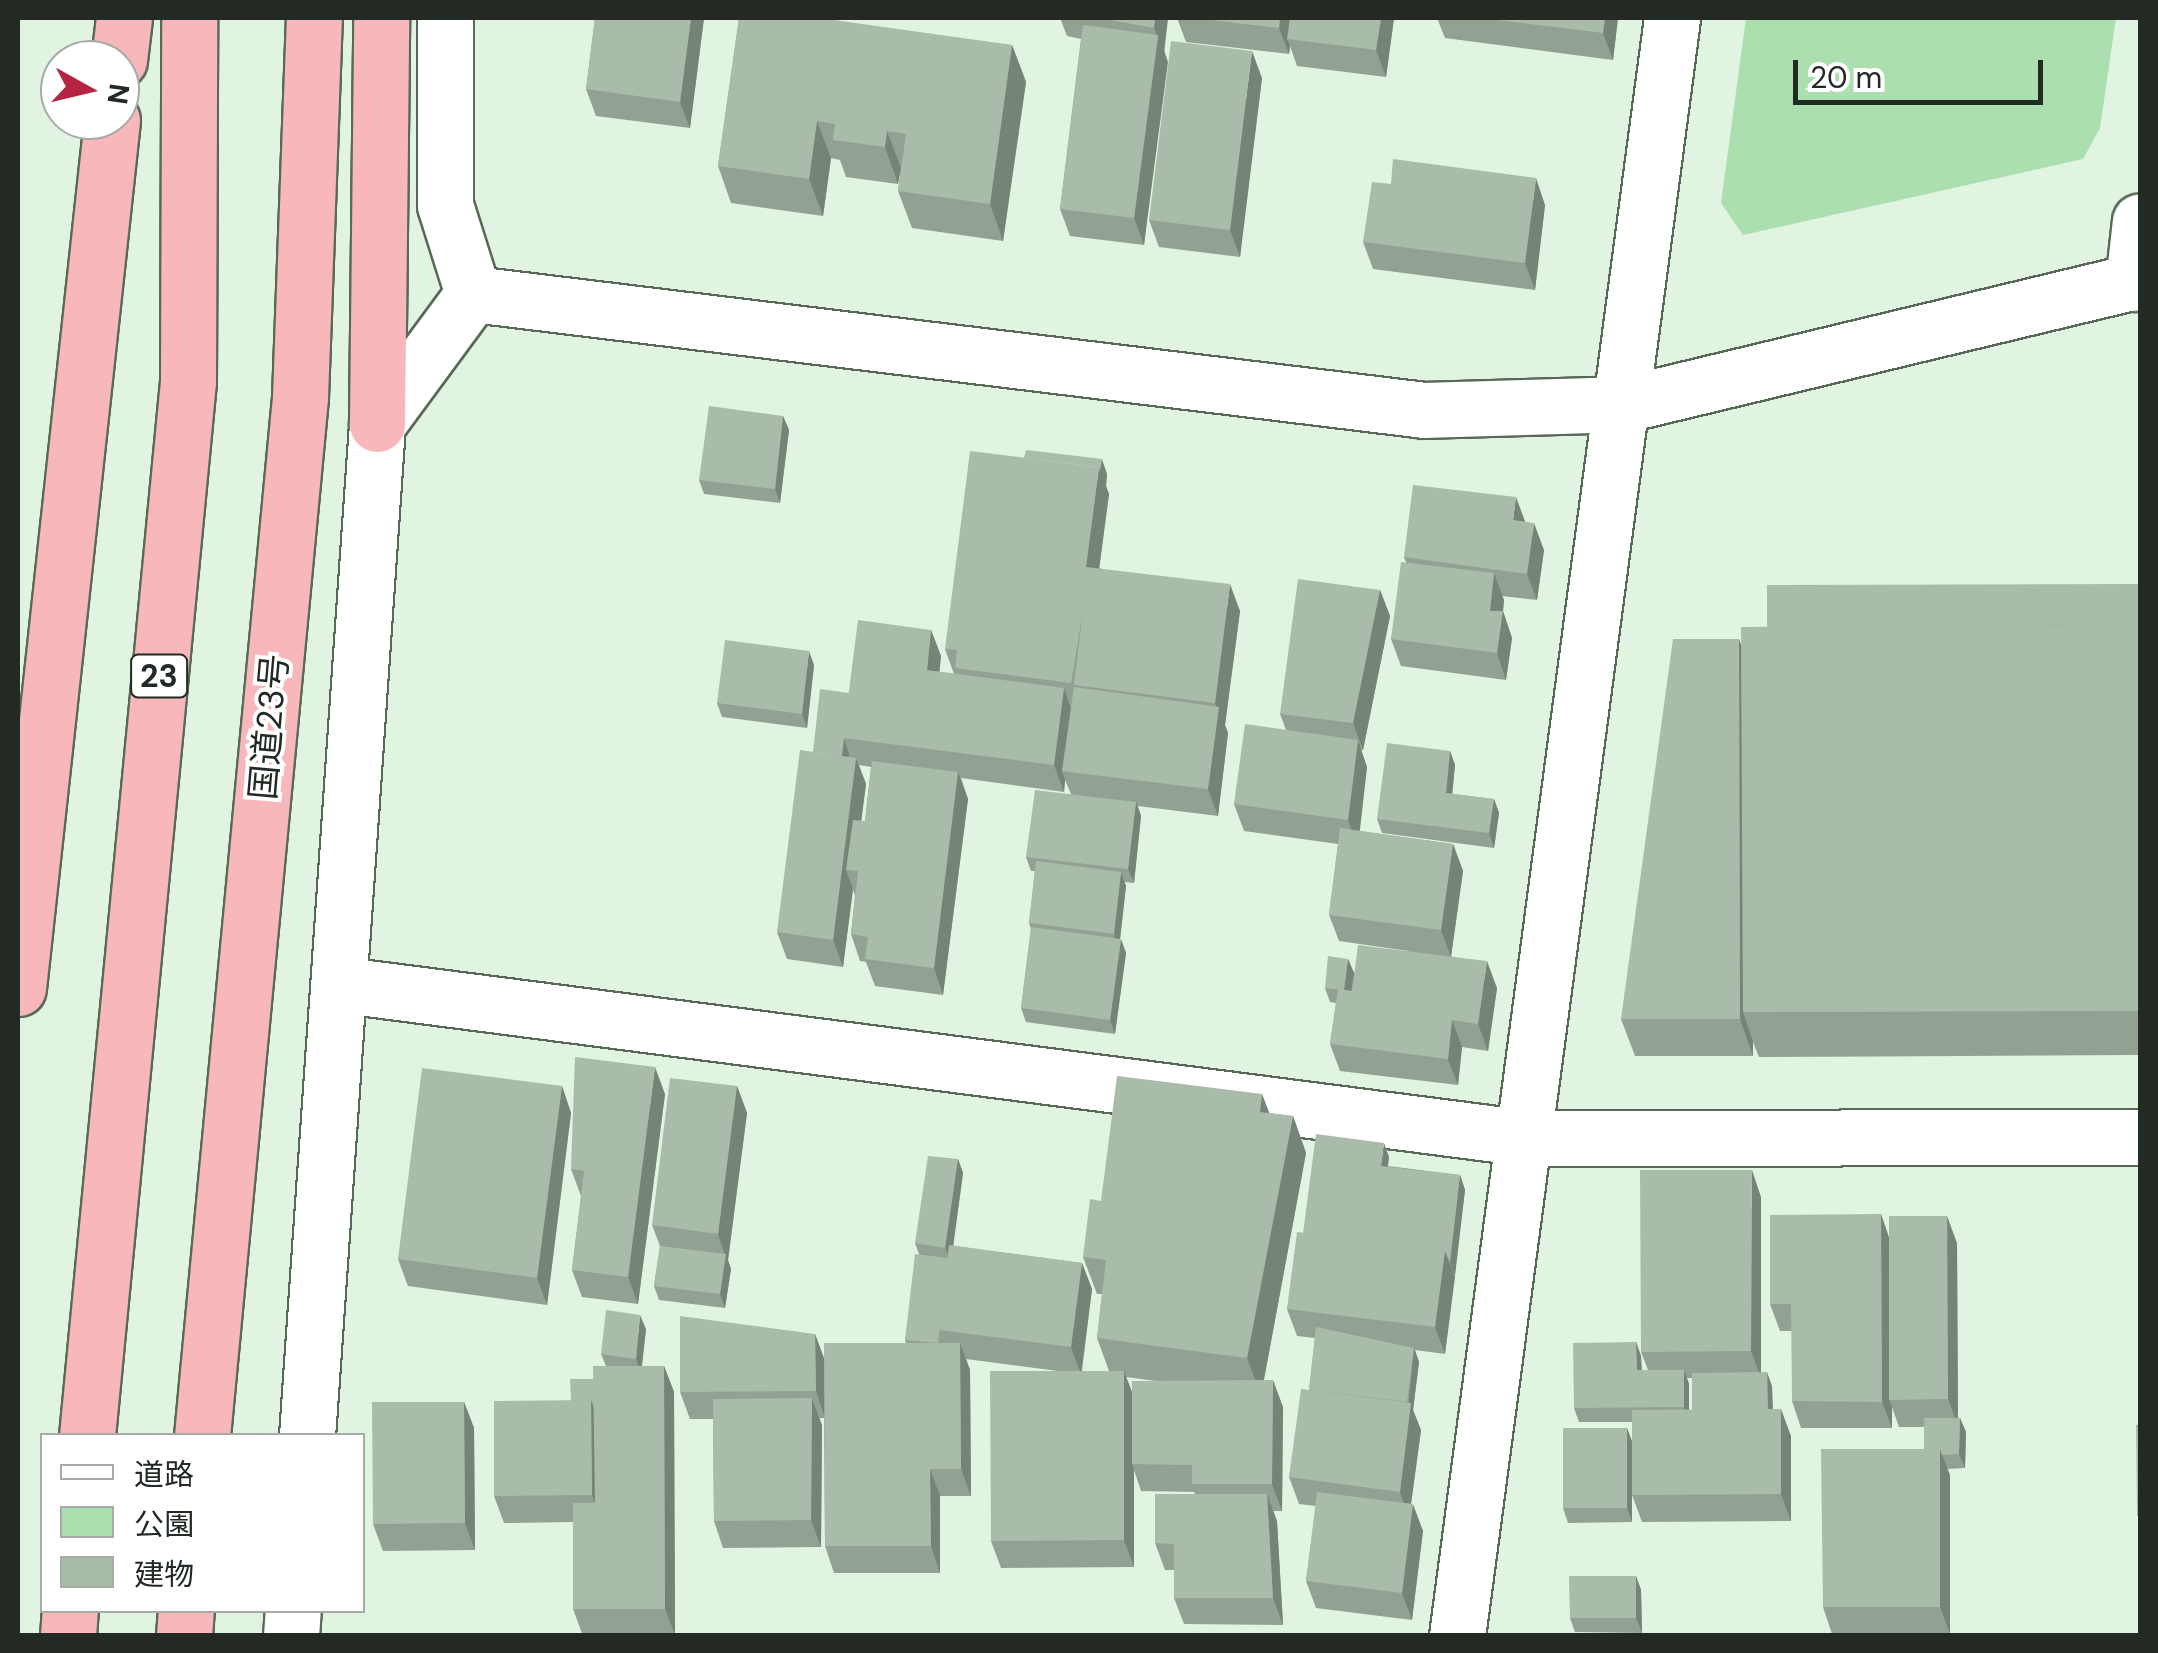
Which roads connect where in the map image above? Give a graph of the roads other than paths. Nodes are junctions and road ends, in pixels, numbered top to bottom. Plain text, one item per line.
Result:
1 (189, 18) edge
2 (314, 18) edge
3 (380, 18) edge
4 (445, 18) edge
5 (1672, 18) edge
6 (110, 140) edge
7 (2140, 222) edge
8 (2136, 282) edge
9 (473, 294) junction
10 (1625, 404) junction
11 (377, 424) junction
12 (344, 985) junction
13 (18, 988) edge
14 (2140, 1137) edge
15 (1527, 1138) junction
16 (87, 1433) edge
17 (202, 1433) edge
18 (308, 1433) edge
19 (1457, 1636) edge

1 - 16 highway, 23
2 - 17 highway, 国道23号
3 - 11 highway
4 - 9 street
5 - 10 street
6 - 13 highway
7 - 8 street
8 - 10 street
9 - 10 street
9 - 11 street
10 - 15 street
11 - 12 street
12 - 15 street
12 - 18 street
14 - 15 street
15 - 19 street

